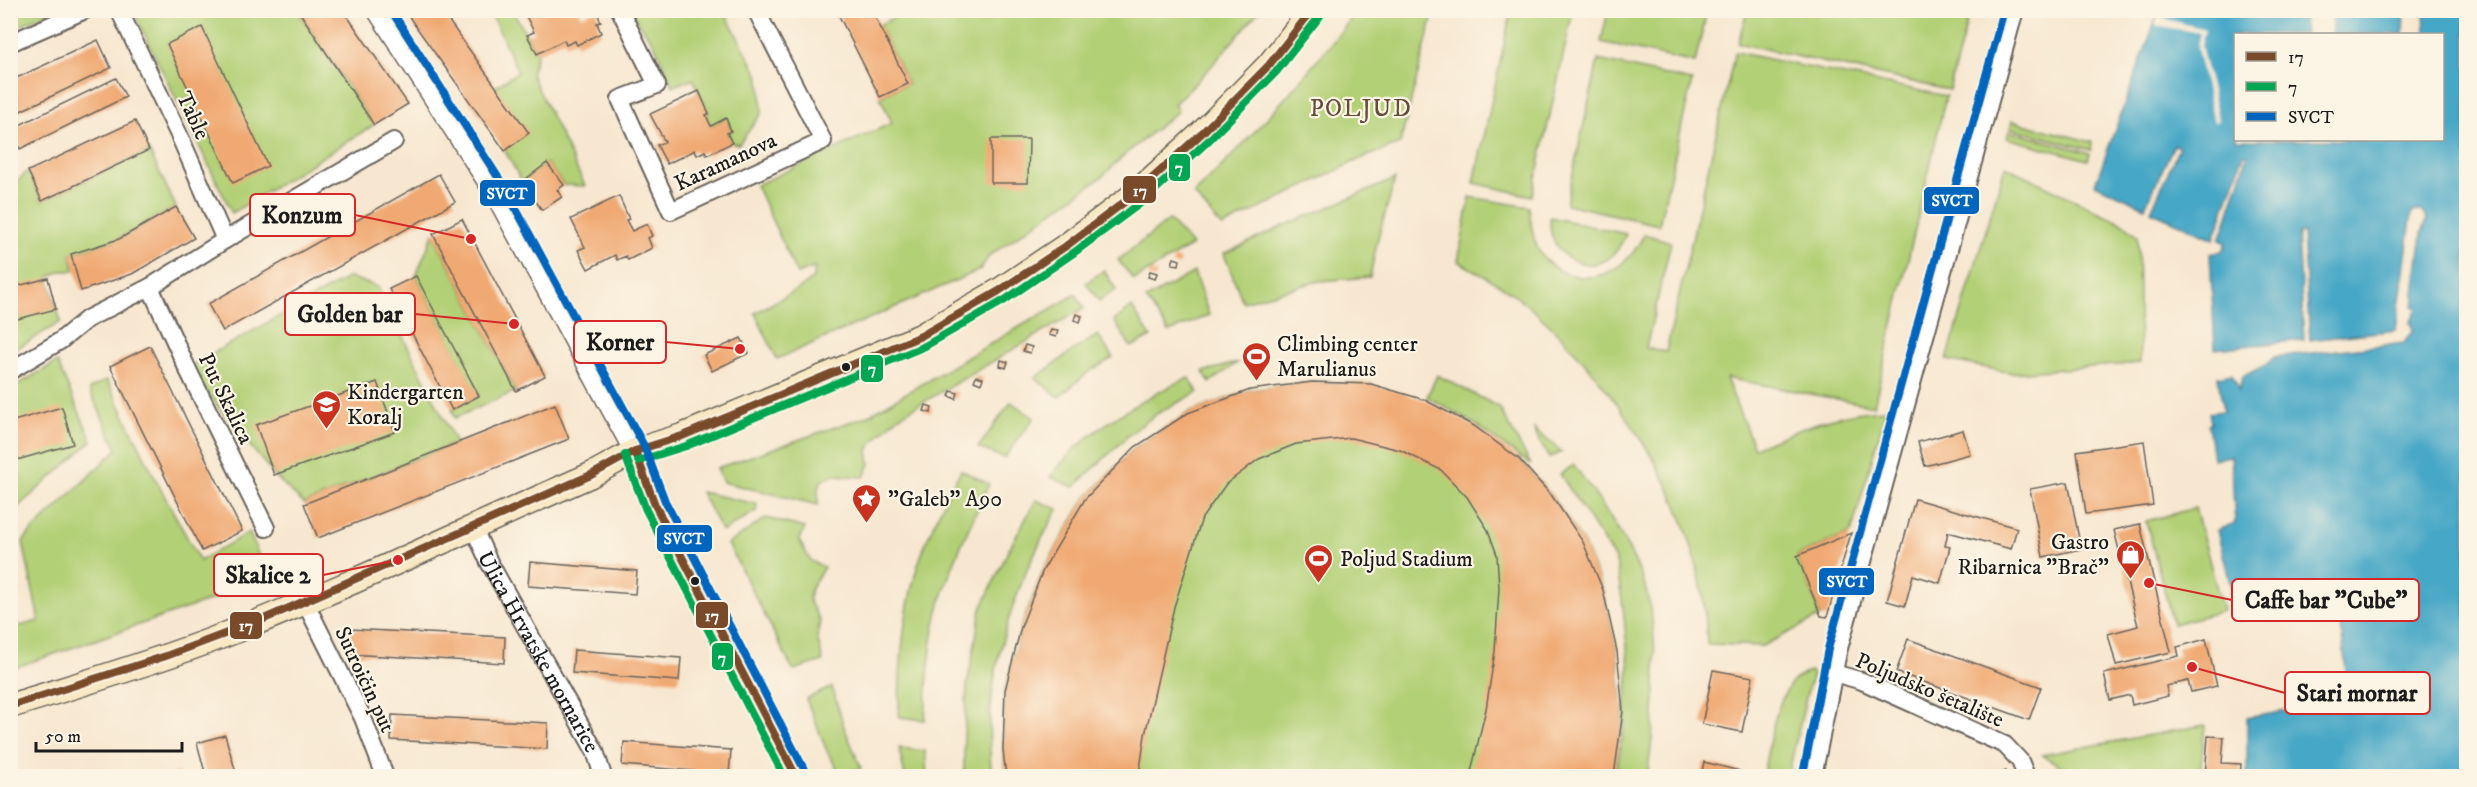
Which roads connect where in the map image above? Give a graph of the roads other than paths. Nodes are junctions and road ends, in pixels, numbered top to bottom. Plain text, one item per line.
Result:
1 (85, 10) edge
2 (119, 10) edge
3 (378, 10) edge
4 (620, 10) edge
5 (756, 10) edge
6 (1311, 10) edge
7 (2015, 10) edge
8 (10, 43) edge
9 (394, 141) dead end
10 (225, 240) junction
11 (150, 287) junction
12 (10, 371) edge
13 (635, 451) junction
14 (473, 527) junction
15 (266, 528) dead end
16 (305, 602) junction
17 (1834, 673) junction
18 (10, 706) edge
19 (385, 777) edge
20 (603, 777) edge
21 (796, 777) edge
22 (1813, 777) edge
23 (2026, 777) edge

1 - 8 street
2 - 10 street, Table
3 - 13 street
4 - 5 street, Karamanova
6 - 13 main road, Ulica Hrvatske mornarice
7 - 17 street
9 - 10 street
10 - 11 street
11 - 12 street
11 - 15 street, Put Skalica
13 - 14 main road, Ulica Hrvatske mornarice
13 - 21 street
14 - 16 main road, Ulica Hrvatske mornarice
14 - 20 street, Ulica Hrvatske mornarice
16 - 18 main road, Ulica Hrvatske mornarice
16 - 19 street, Sutroičin put
17 - 22 street
17 - 23 street, Poljudsko šetalište

